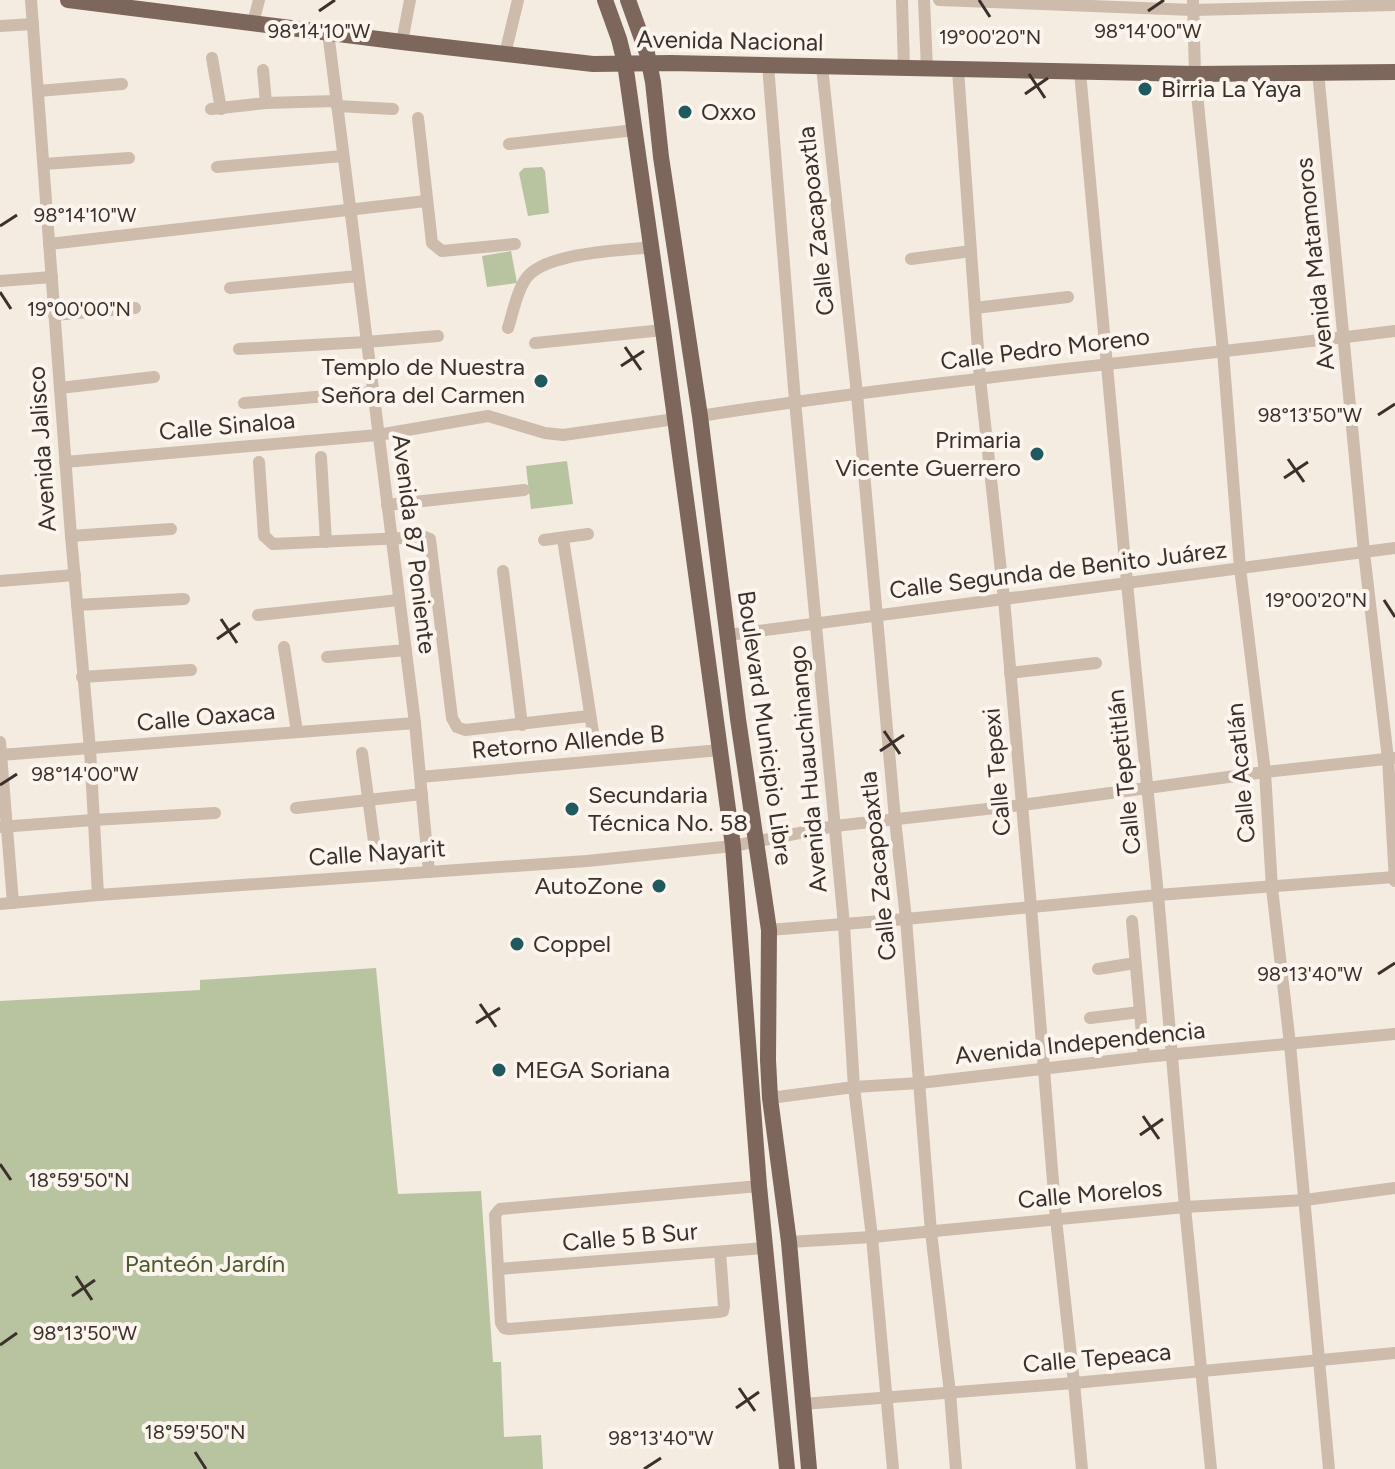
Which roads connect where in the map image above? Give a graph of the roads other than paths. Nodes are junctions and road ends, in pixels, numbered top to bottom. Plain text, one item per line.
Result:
1 (31, 0) edge
2 (68, 0) edge
3 (259, 0) edge
4 (410, 0) edge
5 (518, 0) edge
6 (605, 0) edge
7 (628, 0) edge
8 (902, 0) edge
9 (924, 0) edge
10 (939, 0) edge
11 (106, 2) edge
12 (1193, 5) edge
13 (1395, 5) edge
14 (178, 7) edge
15 (253, 23) junction
16 (33, 24) junction
17 (0, 26) edge
18 (328, 32) junction
19 (402, 42) junction
20 (505, 54) junction
21 (212, 58) dead end
22 (625, 63) junction
23 (650, 63) junction
24 (768, 65) junction
25 (822, 67) junction
26 (904, 68) junction
27 (927, 69) junction
28 (263, 70) dead end
29 (958, 70) junction
30 (1080, 72) junction
31 (1318, 72) junction
32 (1395, 72) edge
33 (1195, 74) junction
34 (122, 84) dead end
35 (38, 91) junction
36 (266, 103) junction
37 (336, 103) junction
38 (393, 109) dead end
39 (418, 118) dead end
40 (635, 130) junction
41 (509, 144) dead end
42 (343, 156) junction
43 (129, 158) dead end
44 (44, 164) junction
45 (217, 167) dead end
46 (426, 201) junction
47 (350, 211) junction
48 (49, 244) junction
49 (515, 244) dead end
50 (651, 247) junction
51 (971, 251) junction
52 (911, 259) dead end
53 (358, 276) junction
54 (52, 277) junction
55 (0, 281) edge
56 (230, 288) dead end
57 (1068, 297) dead end
58 (135, 308) dead end
59 (975, 308) junction
60 (54, 315) junction
61 (508, 328) dead end
62 (663, 330) junction
63 (1395, 331) edge
64 (438, 336) dead end
65 (1344, 338) junction
66 (366, 342) junction
67 (535, 343) dead end
68 (239, 349) dead end
69 (1223, 351) junction
70 (1106, 364) junction
71 (154, 377) dead end
72 (980, 378) junction
73 (60, 388) junction
74 (373, 392) junction
75 (857, 394) junction
76 (795, 401) junction
77 (244, 403) dead end
78 (700, 416) junction
79 (675, 419) junction
80 (378, 435) junction
81 (321, 457) dead end
82 (65, 462) junction
83 (259, 462) dead end
84 (524, 490) dead end
85 (387, 505) junction
86 (171, 529) dead end
87 (588, 534) dead end
88 (71, 536) junction
89 (391, 539) junction
90 (563, 539) junction
91 (544, 540) dead end
92 (326, 542) junction
93 (1395, 548) edge
94 (1364, 552) junction
95 (1240, 568) junction
96 (503, 571) dead end
97 (75, 575) junction
98 (0, 581) edge
99 (1127, 583) junction
100 (184, 599) dead end
101 (1004, 599) junction
102 (399, 600) junction
103 (77, 605) junction
104 (258, 615) dead end
105 (877, 615) junction
106 (817, 623) junction
107 (728, 635) junction
108 (284, 647) dead end
109 (406, 650) junction
110 (327, 657) dead end
111 (1096, 663) dead end
112 (191, 670) dead end
113 (1010, 673) junction
114 (82, 677) junction
115 (589, 716) junction
116 (415, 723) junction
117 (522, 725) junction
118 (297, 732) junction
119 (595, 745) dead end
120 (90, 749) junction
121 (0, 750) edge
122 (720, 750) junction
123 (362, 753) dead end
124 (1391, 758) edge
125 (1265, 772) junction
126 (420, 777) junction
127 (1148, 787) junction
128 (422, 794) junction
129 (368, 801) junction
130 (1022, 805) junction
131 (296, 808) dead end
132 (215, 813) dead end
133 (895, 819) junction
134 (93, 820) junction
135 (835, 826) junction
136 (4, 827) edge
137 (756, 842) junction
138 (733, 846) junction
139 (376, 856) dead end
140 (429, 872) junction
141 (1395, 878) edge
142 (1272, 888) junction
143 (98, 895) junction
144 (1158, 895) junction
145 (6, 903) edge
146 (1031, 907) junction
147 (906, 919) junction
148 (1132, 921) dead end
149 (844, 925) junction
150 (769, 930) junction
151 (1135, 963) junction
152 (1098, 969) dead end
153 (1140, 1012) junction
154 (1090, 1018) dead end
155 (1395, 1034) edge
156 (1290, 1044) junction
157 (1172, 1055) junction
158 (1144, 1057) junction
159 (1043, 1068) junction
160 (920, 1083) junction
161 (854, 1087) junction
162 (770, 1098) junction
163 (759, 1186) junction
164 (1395, 1188) edge
165 (1305, 1200) junction
166 (1185, 1207) junction
167 (1056, 1219) junction
168 (931, 1232) junction
169 (872, 1237) junction
170 (789, 1242) junction
171 (765, 1248) junction
172 (720, 1252) junction
173 (499, 1269) junction
174 (1395, 1353) edge
175 (1319, 1360) junction
176 (1201, 1372) junction
177 (1074, 1383) junction
178 (950, 1393) junction
179 (886, 1396) junction
180 (803, 1404) junction
181 (787, 1469) edge
182 (809, 1469) edge
183 (893, 1469) edge
184 (956, 1469) edge
185 (1082, 1469) edge
186 (1211, 1469) edge
187 (1329, 1469) edge

1 - 16 street, Avenida Jalisco
2 - 11 main road, Avenida Nacional
3 - 15 street
4 - 19 street
5 - 20 street
6 - 22 main road, Boulevard Municipio Libre
7 - 23 main road, Boulevard Municipio Libre
8 - 26 street
9 - 27 street
10 - 12 street
11 - 14 main road, Avenida Nacional
12 - 13 street
12 - 33 street, Calle Acatlán
14 - 15 main road, Avenida Nacional
15 - 18 main road, Avenida Nacional
16 - 17 street
16 - 35 street, Avenida Jalisco
18 - 19 main road, Avenida Nacional
18 - 37 street, Avenida 87 Poniente
19 - 20 main road, Avenida Nacional
20 - 22 main road, Avenida Nacional
21 - 36 street
22 - 23 main road, Avenida Nacional
22 - 40 main road, Boulevard Municipio Libre
23 - 24 main road, Avenida Nacional
23 - 78 main road, Boulevard Municipio Libre
24 - 25 main road, Avenida Nacional
24 - 76 street, Avenida Huauchinango
25 - 26 main road, Avenida Nacional
25 - 75 street, Calle Zacapoaxtla
26 - 27 main road, Avenida Nacional
27 - 29 main road, Avenida Nacional
28 - 36 street
29 - 30 main road, Avenida Nacional
29 - 51 street, Calle Tepexi
30 - 33 main road, Avenida Nacional
30 - 70 street, Calle Tepetitlán
31 - 32 main road, Avenida Nacional
31 - 33 main road, Avenida Nacional
31 - 65 street, Avenida Matamoros
33 - 69 street, Calle Acatlán
34 - 35 street
35 - 44 street, Avenida Jalisco
36 - 37 street
37 - 38 street
37 - 42 street, Avenida 87 Poniente
39 - 46 street
40 - 41 street
40 - 50 main road, Boulevard Municipio Libre
42 - 45 street
42 - 47 street, Avenida 87 Poniente
43 - 44 street
44 - 48 street, Avenida Jalisco
46 - 47 street
46 - 49 street
47 - 48 street
47 - 53 street, Avenida 87 Poniente
48 - 54 street, Avenida Jalisco
50 - 61 street
50 - 62 main road, Boulevard Municipio Libre
51 - 52 street
51 - 59 street, Calle Tepexi
53 - 56 street
53 - 66 street, Avenida 87 Poniente
54 - 55 street
54 - 60 street, Avenida Jalisco
57 - 59 street
58 - 60 street
59 - 72 street, Calle Tepexi
60 - 73 street, Avenida Jalisco
62 - 67 street
62 - 79 main road, Boulevard Municipio Libre
63 - 65 street, Calle Pedro Moreno
64 - 66 street
65 - 69 street, Calle Pedro Moreno
65 - 94 street, Avenida Matamoros
66 - 68 street
66 - 74 street, Avenida 87 Poniente
69 - 70 street, Calle Pedro Moreno
69 - 95 street, Calle Acatlán
70 - 72 street, Calle Pedro Moreno
70 - 99 street, Calle Tepetitlán
71 - 73 street
72 - 75 street, Calle Pedro Moreno
72 - 101 street, Calle Tepexi
73 - 82 street, Avenida Jalisco
74 - 77 street
74 - 80 street, Avenida 87 Poniente
75 - 76 street, Calle Pedro Moreno
75 - 105 street, Calle Zacapoaxtla
76 - 78 street, Calle Pedro Moreno
76 - 106 street, Avenida Huauchinango
78 - 107 main road, Boulevard Municipio Libre
79 - 80 street, Calle Sinaloa
79 - 122 main road, Boulevard Municipio Libre
80 - 82 street, Calle Sinaloa
80 - 85 street, Avenida 87 Poniente
81 - 92 street
82 - 88 street, Avenida Jalisco
83 - 92 street
84 - 85 street
85 - 89 street, Avenida 87 Poniente
86 - 88 street
87 - 90 street
88 - 97 street, Avenida Jalisco
89 - 92 street
89 - 102 street, Avenida 87 Poniente
89 - 117 street
90 - 91 street
90 - 115 street
93 - 94 street, Calle Segunda de Benito Juárez
94 - 95 street, Calle Segunda de Benito Juárez
94 - 124 street, Avenida Matamoros
95 - 99 street, Calle Segunda de Benito Juárez
95 - 125 street, Calle Acatlán
96 - 117 street
97 - 98 street
97 - 103 street, Avenida Jalisco
99 - 101 street, Calle Segunda de Benito Juárez
99 - 127 street, Calle Tepetitlán
100 - 103 street
101 - 105 street, Calle Segunda de Benito Juárez
101 - 113 street, Calle Tepexi
102 - 104 street
102 - 109 street, Avenida 87 Poniente
103 - 114 street, Avenida Jalisco
105 - 106 street, Calle Segunda de Benito Juárez
105 - 133 street, Calle Zacapoaxtla
106 - 107 street, Calle Segunda de Benito Juárez
106 - 135 street, Avenida Huauchinango
107 - 137 main road, Boulevard Municipio Libre
108 - 118 street
109 - 110 street
109 - 116 street, Avenida 87 Poniente
111 - 113 street
112 - 114 street
113 - 130 street, Calle Tepexi
114 - 120 street, Avenida Jalisco
115 - 117 street
115 - 119 street
116 - 118 street, Calle Oaxaca
116 - 126 street, Avenida 87 Poniente
118 - 120 street, Calle Oaxaca
120 - 121 street, Calle Oaxaca
120 - 134 street, Avenida Jalisco
121 - 136 street
122 - 126 street, Retorno Allende B
122 - 138 main road, Boulevard Municipio Libre
123 - 129 street
124 - 125 street, Calle Nayarit
124 - 141 street, Avenida Matamoros
125 - 127 street, Calle Nayarit
125 - 142 street, Calle Acatlán
126 - 128 street, Avenida 87 Poniente
127 - 130 street, Calle Nayarit
127 - 144 street, Calle Tepetitlán
128 - 129 street
128 - 140 street, Avenida 87 Poniente
129 - 131 street
129 - 139 street
130 - 133 street, Calle Nayarit
130 - 146 street, Calle Tepexi
132 - 134 street
133 - 135 street, Calle Nayarit
133 - 147 street, Calle Zacapoaxtla
134 - 136 street
134 - 143 street, Avenida Jalisco
135 - 137 street, Calle Nayarit
135 - 149 street, Avenida Huauchinango
136 - 145 street
137 - 138 street, Calle Nayarit
137 - 150 main road, Boulevard Municipio Libre
138 - 140 street, Calle Nayarit
138 - 163 main road, Boulevard Municipio Libre
140 - 143 street, Calle Nayarit
141 - 142 street
142 - 144 street
142 - 156 street, Calle Acatlán
143 - 145 street, Calle Nayarit
144 - 146 street
144 - 157 street, Calle Tepetitlán
146 - 147 street
146 - 159 street, Calle Tepexi
147 - 149 street
147 - 160 street, Calle Zacapoaxtla
148 - 151 street
149 - 150 street
149 - 161 street, Avenida Huauchinango
150 - 162 main road, Boulevard Municipio Libre
151 - 152 street
151 - 153 street
153 - 154 street
153 - 158 street
155 - 156 street, Avenida Independencia
156 - 157 street, Avenida Independencia
156 - 165 street, Calle Acatlán
157 - 158 street, Avenida Independencia
157 - 166 street, Calle Tepetitlán
158 - 159 street, Avenida Independencia
159 - 160 street, Avenida Independencia
159 - 167 street, Calle Tepexi
160 - 161 street, Avenida Independencia
160 - 168 street, Calle Zacapoaxtla
161 - 162 street, Avenida Independencia
161 - 169 street, Avenida Huauchinango
162 - 170 main road, Boulevard Municipio Libre
163 - 171 main road, Boulevard Municipio Libre
163 - 173 street
164 - 165 street, Calle Morelos
165 - 166 street, Calle Morelos
165 - 175 street, Calle Acatlán
166 - 167 street, Calle Morelos
166 - 176 street, Calle Tepetitlán
167 - 168 street, Calle Morelos
167 - 177 street, Calle Tepexi
168 - 169 street, Calle Morelos
168 - 178 street, Calle Zacapoaxtla
169 - 170 street, Calle Morelos
169 - 179 street, Avenida Huauchinango
170 - 180 main road, Boulevard Municipio Libre
171 - 172 street, Calle 5 B Sur
171 - 181 main road, Boulevard Municipio Libre
172 - 173 street, Calle 5 B Sur
172 - 173 street
174 - 175 street, Calle Tepeaca
175 - 176 street, Calle Tepeaca
175 - 187 street, Calle Acatlán
176 - 177 street, Calle Tepeaca
176 - 186 street, Calle Tepetitlán
177 - 178 street, Calle Tepeaca
177 - 185 street, Calle Tepexi
178 - 179 street, Calle Tepeaca
178 - 184 street, Calle Zacapoaxtla
179 - 180 street, Calle Tepeaca
179 - 183 street, Avenida Huauchinango
180 - 182 main road, Boulevard Municipio Libre

